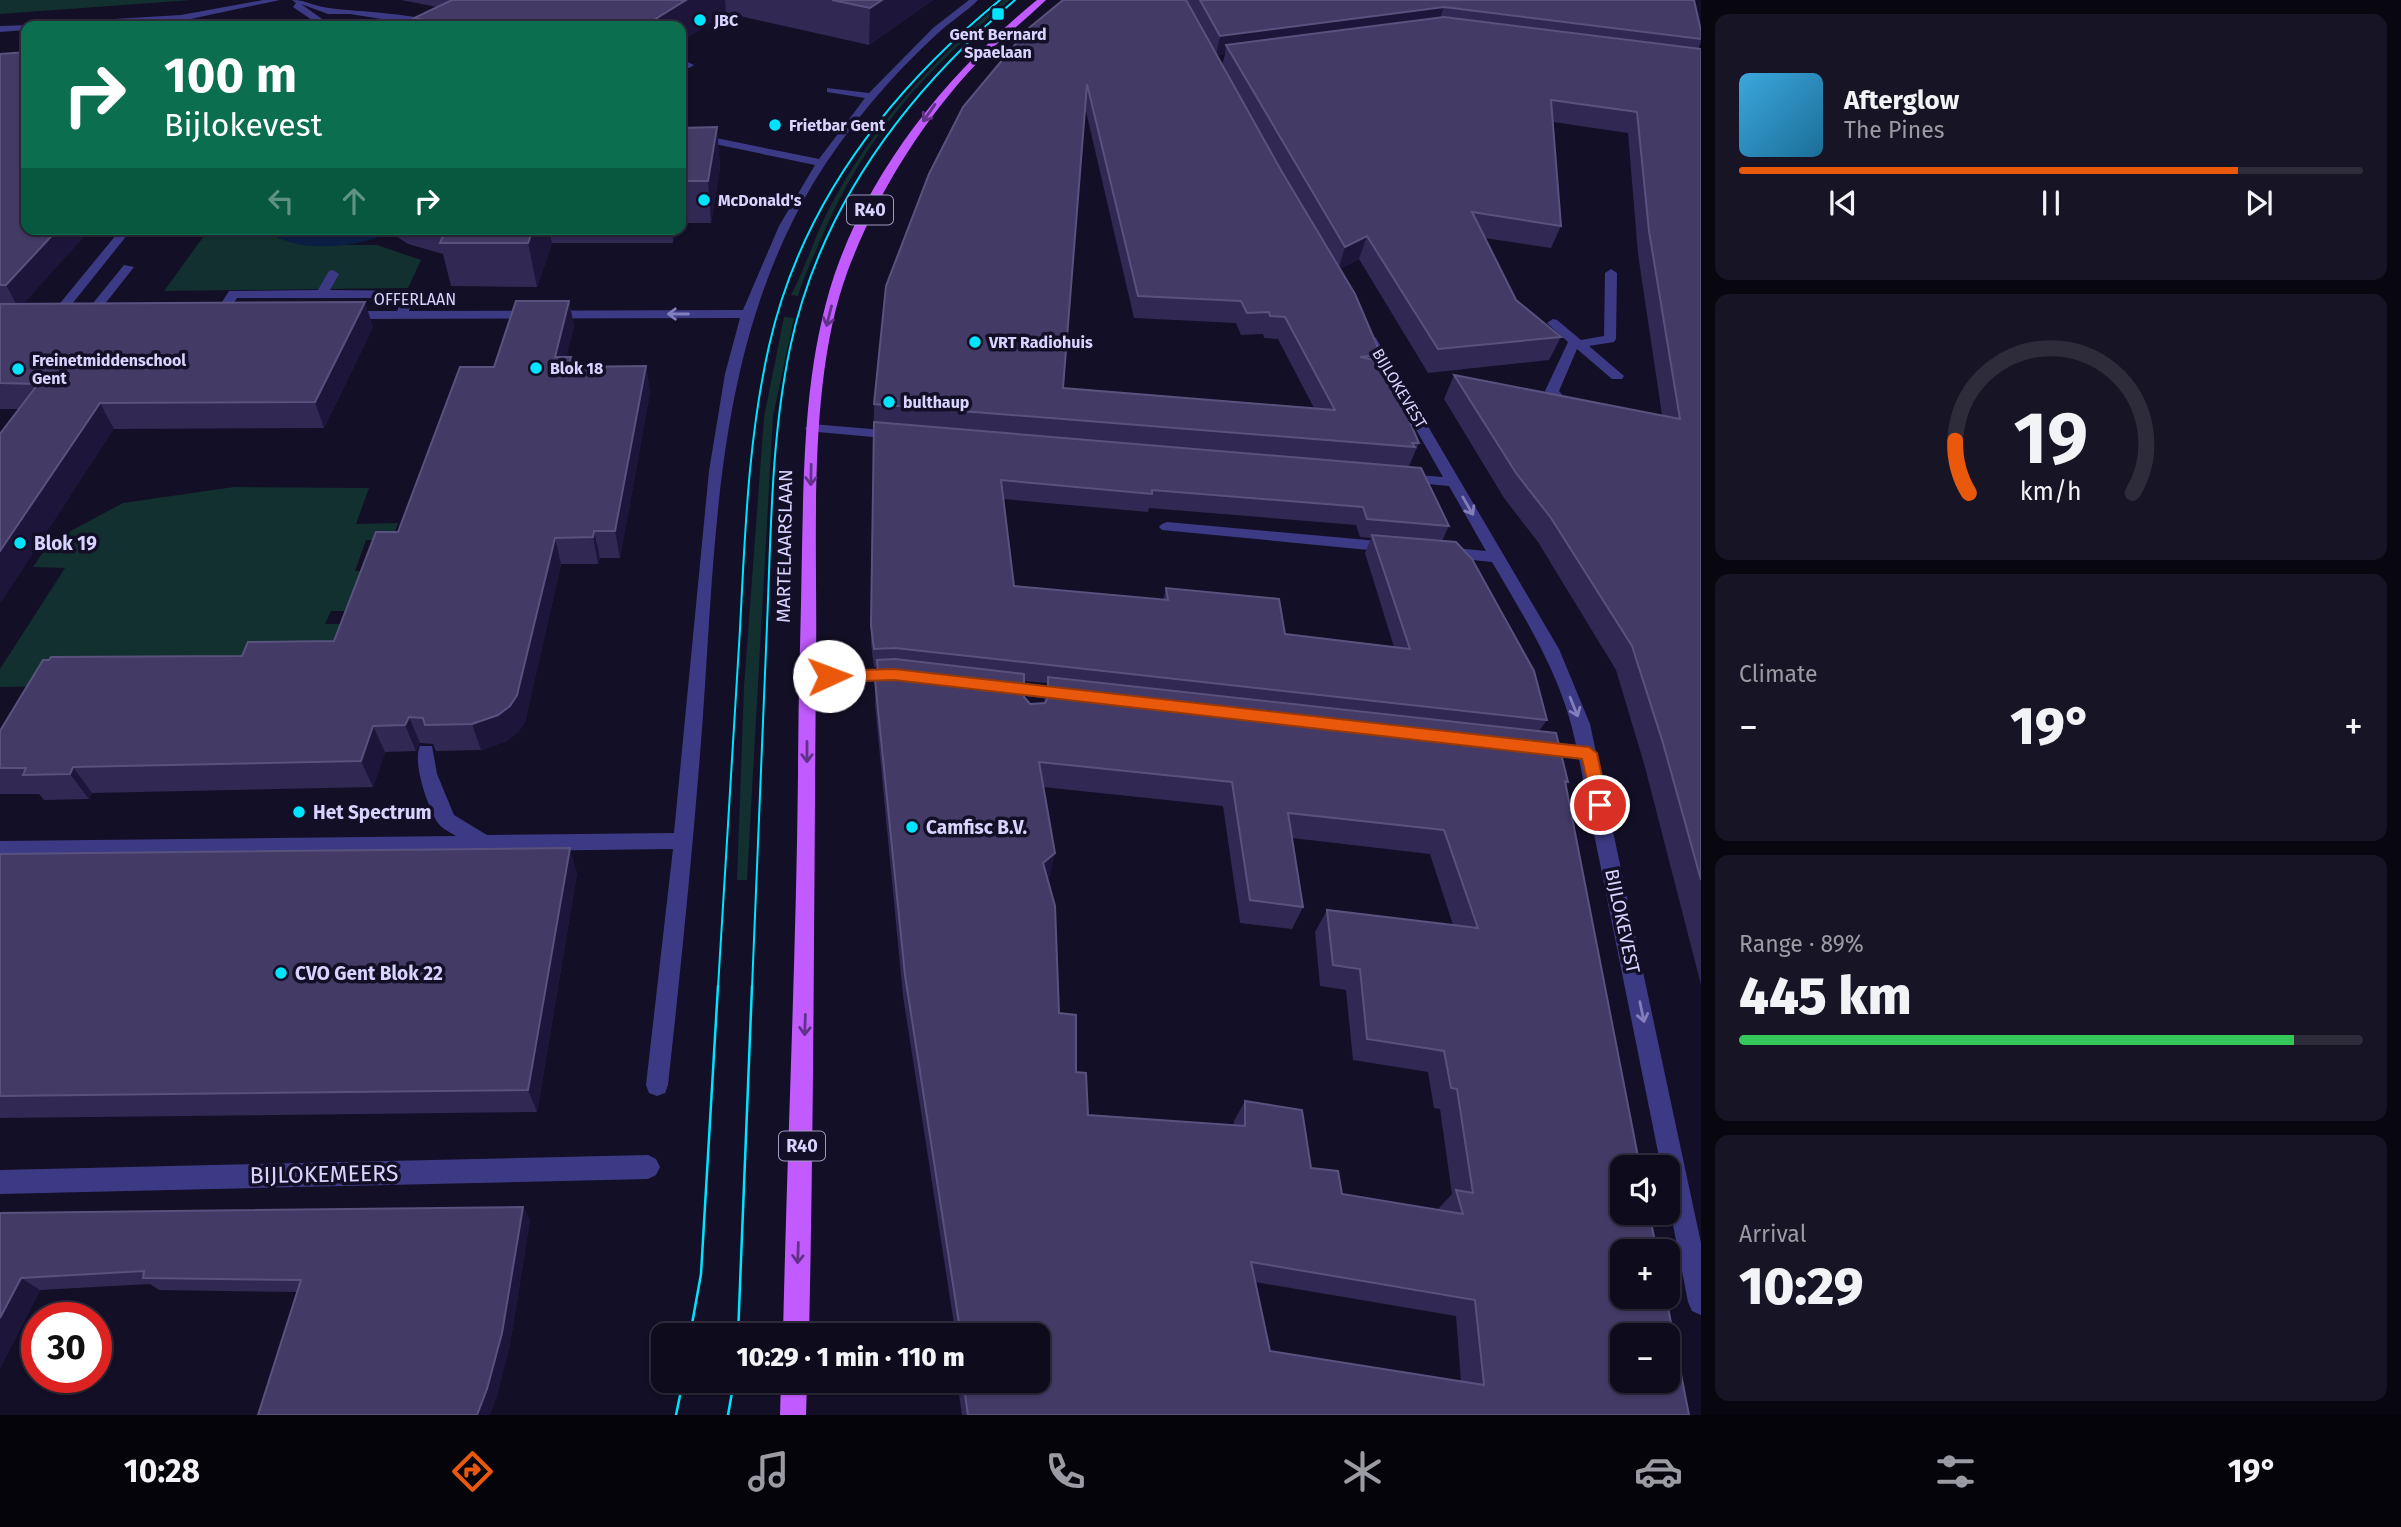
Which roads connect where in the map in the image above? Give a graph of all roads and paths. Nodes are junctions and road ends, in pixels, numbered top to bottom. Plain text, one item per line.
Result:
1 (276, 0) edge
2 (291, 0) edge
3 (296, 0) edge
4 (953, 0) edge
5 (1042, 0) edge
6 (972, 1) edge
7 (130, 21) edge
8 (319, 21) edge
9 (411, 21) edge
10 (21, 27) edge
11 (0, 29) edge
12 (830, 90) dead end
13 (871, 96) junction
14 (686, 135) edge
15 (821, 163) junction
16 (122, 235) edge
17 (128, 267) dead end
18 (1611, 273) dead end
19 (333, 274) dead end
20 (322, 294) junction
21 (747, 314) junction
22 (336, 315) edge
23 (401, 315) junction
24 (42, 316) edge
25 (56, 316) junction
26 (89, 316) junction
27 (110, 316) edge
28 (219, 316) edge
29 (1553, 323) dead end
30 (1366, 331) edge
31 (1578, 344) junction
32 (1617, 376) dead end
33 (1568, 410) edge
34 (812, 428) junction
35 (909, 436) edge
36 (1387, 476) edge
37 (1455, 482) junction
38 (1167, 527) dead end
39 (1401, 548) edge
40 (1429, 551) edge
41 (1498, 557) junction
42 (807, 677) junction
43 (921, 678) edge
44 (977, 684) edge
45 (1032, 691) junction
46 (1086, 697) edge
47 (1032, 711) edge
48 (1521, 746) edge
49 (426, 751) edge
50 (1589, 753) junction
51 (684, 841) junction
52 (484, 843) junction
53 (0, 849) edge
54 (657, 1085) dead end
55 (648, 1167) dead end
56 (0, 1182) edge
57 (1701, 1302) edge
58 (796, 1323) edge
59 (794, 1393) edge
60 (793, 1415) edge

1 - 7 street
2 - 8 street
3 - 9 street
4 - 6 street
5 -> 34 main road, MARTELAARSLAAN / R40
6 - 13 street
10 - 11 street
12 - 13 street
13 - 15 street
14 - 15 street
15 - 21 street
16 - 25 street
17 - 26 street
18 - 31 street
19 - 20 street
20 - 23 street
20 - 28 street
21 -> 23 street, OFFERLAAN
21 - 51 street
22 - 23 street, OFFERLAAN
24 - 25 street
25 - 26 street
26 - 27 street
29 - 31 street
30 - 37 street, BIJLOKEVEST
31 - 32 street
31 - 33 street
34 - 35 street
34 -> 42 main road, MARTELAARSLAAN / R40
36 - 37 street
37 -> 41 street, BIJLOKEVEST
38 - 39 street
40 - 41 street
41 -> 50 street, BIJLOKEVEST
42 - 43 street
42 -> 58 main road, MARTELAARSLAAN / R40
44 - 45 street
45 - 46 street
45 - 47 street
48 - 50 street
49 - 52 street
50 -> 57 street, BIJLOKEVEST
51 - 52 street
51 - 54 street
52 - 53 street
55 - 56 street, BIJLOKEMEERS
59 - 60 main road

